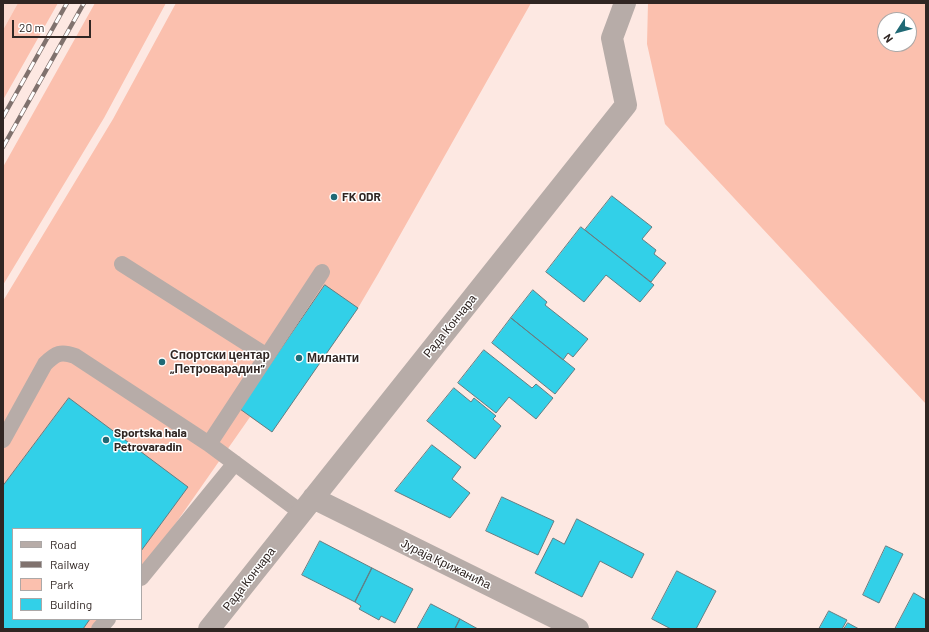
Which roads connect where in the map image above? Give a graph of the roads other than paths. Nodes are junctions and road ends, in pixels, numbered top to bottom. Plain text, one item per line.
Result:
1 (624, 3) edge
2 (122, 264) dead end
3 (322, 272) dead end
4 (267, 356) junction
5 (3, 440) edge
6 (209, 444) junction
7 (235, 463) junction
8 (307, 505) junction
9 (142, 577) edge
10 (107, 620) edge
11 (99, 629) edge
12 (209, 629) edge
13 (578, 629) edge

1 - 8 street, Рада Кончара
2 - 4 lane
3 - 4 lane
4 - 6 lane
5 - 6 lane
6 - 7 lane
7 - 8 lane
7 - 9 lane
8 - 12 street, Рада Кончара
8 - 13 street, Јураја Крижанића
10 - 11 lane

